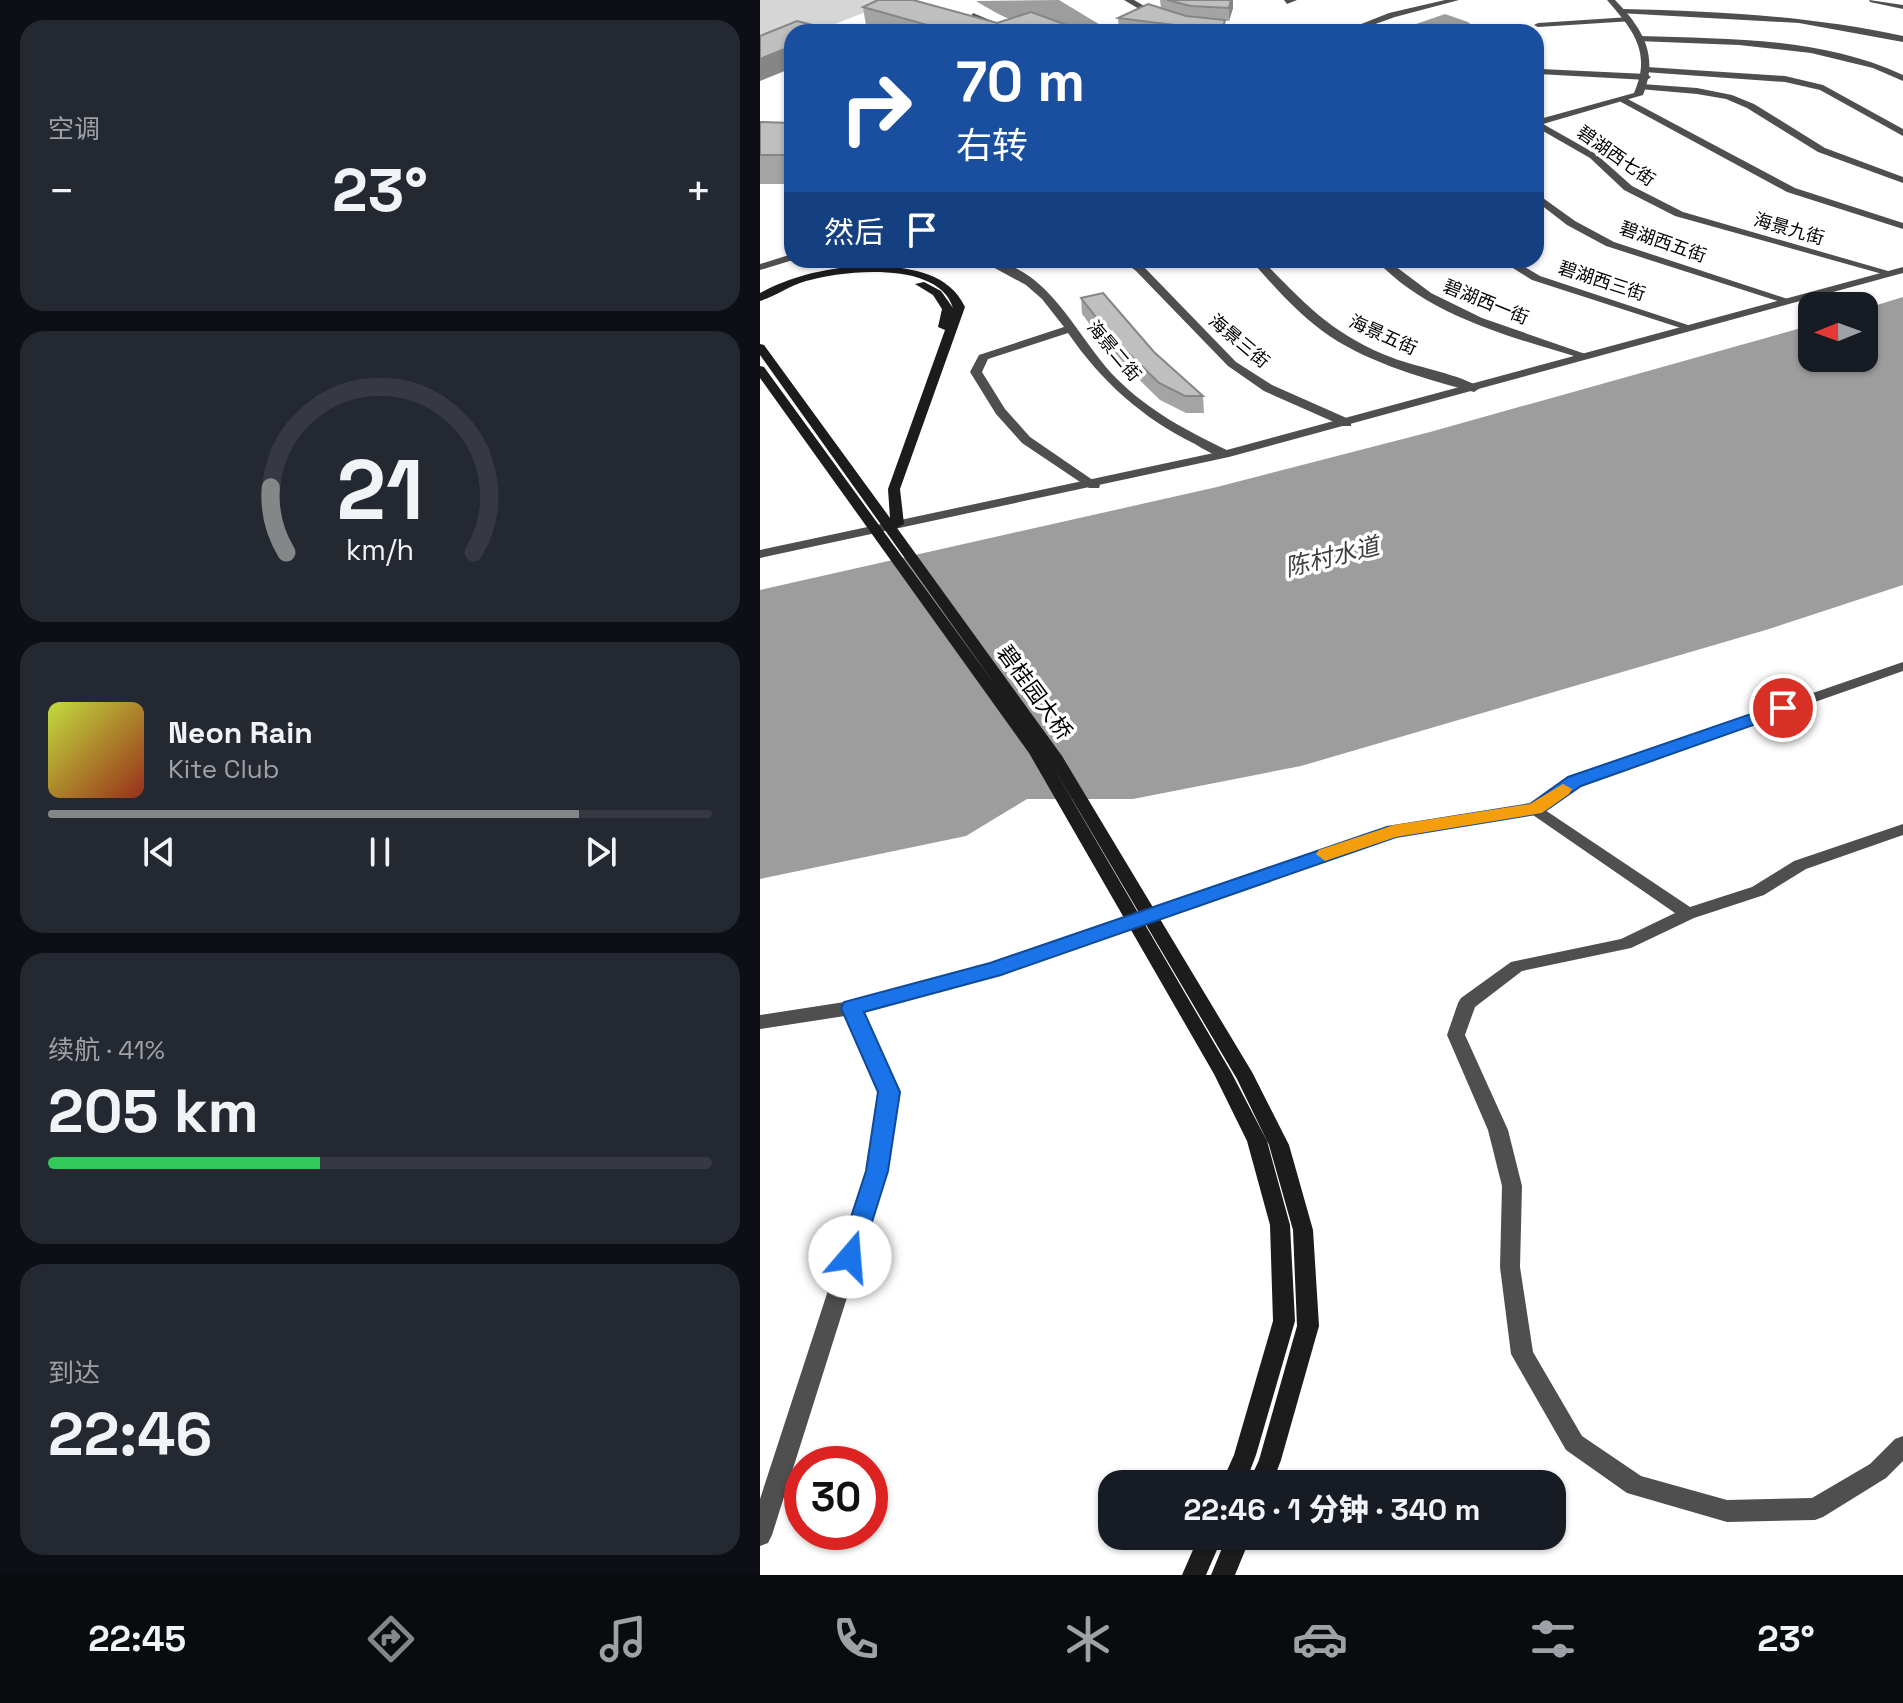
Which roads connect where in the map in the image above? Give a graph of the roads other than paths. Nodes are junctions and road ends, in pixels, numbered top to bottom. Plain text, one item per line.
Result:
1 (1128, 0) edge
2 (1455, 0) edge
3 (1611, 0) edge
4 (1719, 0) edge
5 (1873, 0) edge
6 (1903, 7) edge
7 (1622, 11) junction
8 (1693, 13) junction
9 (973, 15) edge
10 (1165, 18) edge
11 (1630, 19) junction
12 (993, 24) edge
13 (1367, 24) edge
14 (1544, 25) edge
15 (1640, 39) junction
16 (1903, 39) edge
17 (1544, 72) edge
18 (1645, 78) junction
19 (1903, 78) edge
20 (1624, 100) junction
21 (1544, 121) edge
22 (1544, 128) edge
23 (1903, 133) edge
24 (1903, 180) edge
25 (1544, 202) edge
26 (1679, 214) joint
27 (1903, 226) edge
28 (784, 260) edge
29 (760, 267) edge
30 (1007, 268) edge
31 (1139, 268) edge
32 (1264, 268) edge
33 (1390, 268) edge
34 (1519, 268) edge
35 (1896, 272) edge
36 (760, 298) edge
37 (1788, 301) junction
38 (760, 308) edge
39 (1072, 328) junction
40 (1691, 328) junction
41 (761, 349) edge
42 (1588, 357) junction
43 (760, 370) edge
44 (1474, 388) junction
45 (1347, 423) junction
46 (1225, 454) junction
47 (1094, 485) junction
48 (890, 526) junction
49 (762, 551) edge
50 (1903, 666) edge
51 (1536, 809) junction
52 (1903, 829) edge
53 (1688, 914) junction
54 (851, 1008) junction
55 (760, 1022) edge
56 (1903, 1446) edge
57 (1239, 1470) edge
58 (1266, 1470) edge
59 (760, 1535) edge
60 (1205, 1550) edge
61 (1233, 1550) edge
62 (1194, 1575) edge
63 (1223, 1575) edge

1 - 10 street
2 - 13 street
3 - 7 street
4 - 8 street
5 - 6 street
7 - 8 street
7 - 11 street
8 - 16 street
9 - 12 street
11 - 14 street
11 - 15 street
15 - 18 street
15 - 19 street
17 - 18 street
18 - 20 street
18 - 23 street
18 - 24 street
20 - 21 street
20 - 27 street
22 - 26 street, 碧湖西七街
25 - 37 street, 碧湖西五街
26 - 35 street, 海景九街
28 - 29 street
30 - 39 street, 海景二街
31 - 45 street, 海景三街
32 - 44 street, 海景五街
33 - 42 street, 碧湖西一街
34 - 40 street, 碧湖西三街
35 - 37 street
36 - 48 main road
37 - 40 street
38 - 48 main road
39 - 46 street, 海景二街
39 - 47 street
40 - 42 street
41 - 58 main road, 碧桂园大桥
42 - 44 street
43 - 57 main road, 碧桂园大桥
44 - 45 street
45 - 46 street
46 - 47 street
47 - 48 street
48 - 49 street
50 - 51 street
51 - 53 street
51 - 54 street
52 - 53 street
53 - 56 street
54 - 55 street
54 - 59 street
60 - 62 main road
61 - 63 main road

